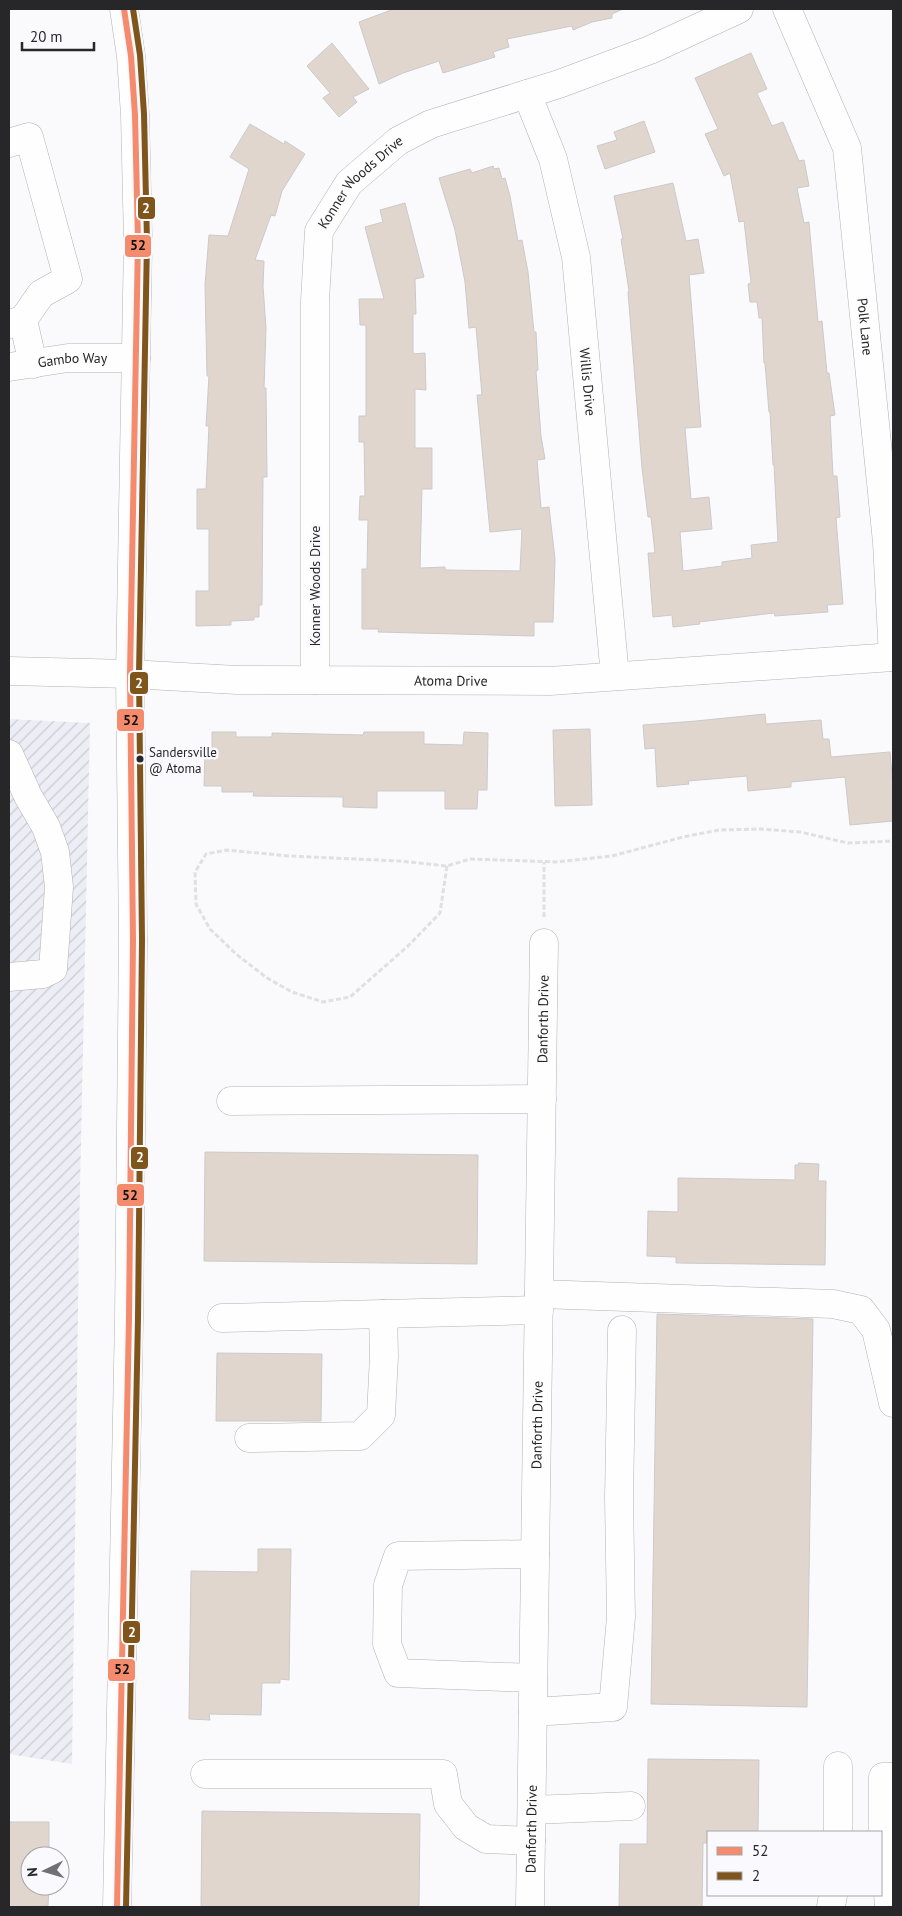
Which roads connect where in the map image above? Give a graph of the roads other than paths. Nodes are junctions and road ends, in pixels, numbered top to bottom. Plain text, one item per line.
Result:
1 (124, 9) edge
2 (739, 9) edge
3 (786, 9) edge
4 (527, 94) junction
5 (9, 144) edge
6 (16, 322) edge
7 (136, 358) junction
8 (21, 365) edge
9 (893, 657) edge
10 (9, 671) edge
11 (130, 674) junction
12 (615, 676) junction
13 (315, 680) junction
14 (9, 754) edge
15 (544, 943) road end
16 (9, 976) edge
17 (542, 1099) junction
18 (231, 1101) dead end
19 (539, 1302) junction
20 (383, 1314) junction
21 (222, 1318) dead end
22 (622, 1330) dead end
23 (893, 1403) edge
24 (249, 1438) dead end
25 (535, 1554) junction
26 (533, 1678) junction
27 (533, 1712) junction
28 (838, 1766) dead end
29 (205, 1774) dead end
30 (893, 1777) edge
31 (631, 1806) dead end
32 (532, 1810) junction
33 (838, 1831) edge
34 (531, 1840) junction
35 (116, 1907) edge
36 (530, 1907) edge
37 (889, 1907) edge

1 - 7 street
2 - 4 street, Konner Woods Drive
3 - 9 street, Polk Lane
4 - 12 street, Willis Drive
4 - 13 street, Konner Woods Drive
5 - 6 street
6 - 8 street
7 - 8 street, Gambo Way
7 - 11 street
9 - 12 street, Atoma Drive
10 - 11 street, Atoma Drive
11 - 13 street, Atoma Drive
11 - 35 street
12 - 13 street, Atoma Drive
14 - 16 street
15 - 17 street, Danforth Drive
17 - 18 street
17 - 19 street, Danforth Drive
19 - 20 street
19 - 23 street
19 - 25 street, Danforth Drive
20 - 21 street
20 - 24 street
22 - 27 street
25 - 26 street, Danforth Drive
25 - 26 street
26 - 27 street, Danforth Drive
27 - 32 street, Danforth Drive
28 - 33 street
29 - 34 street
30 - 37 street
31 - 32 street
32 - 34 street, Danforth Drive
34 - 36 street, Danforth Drive

